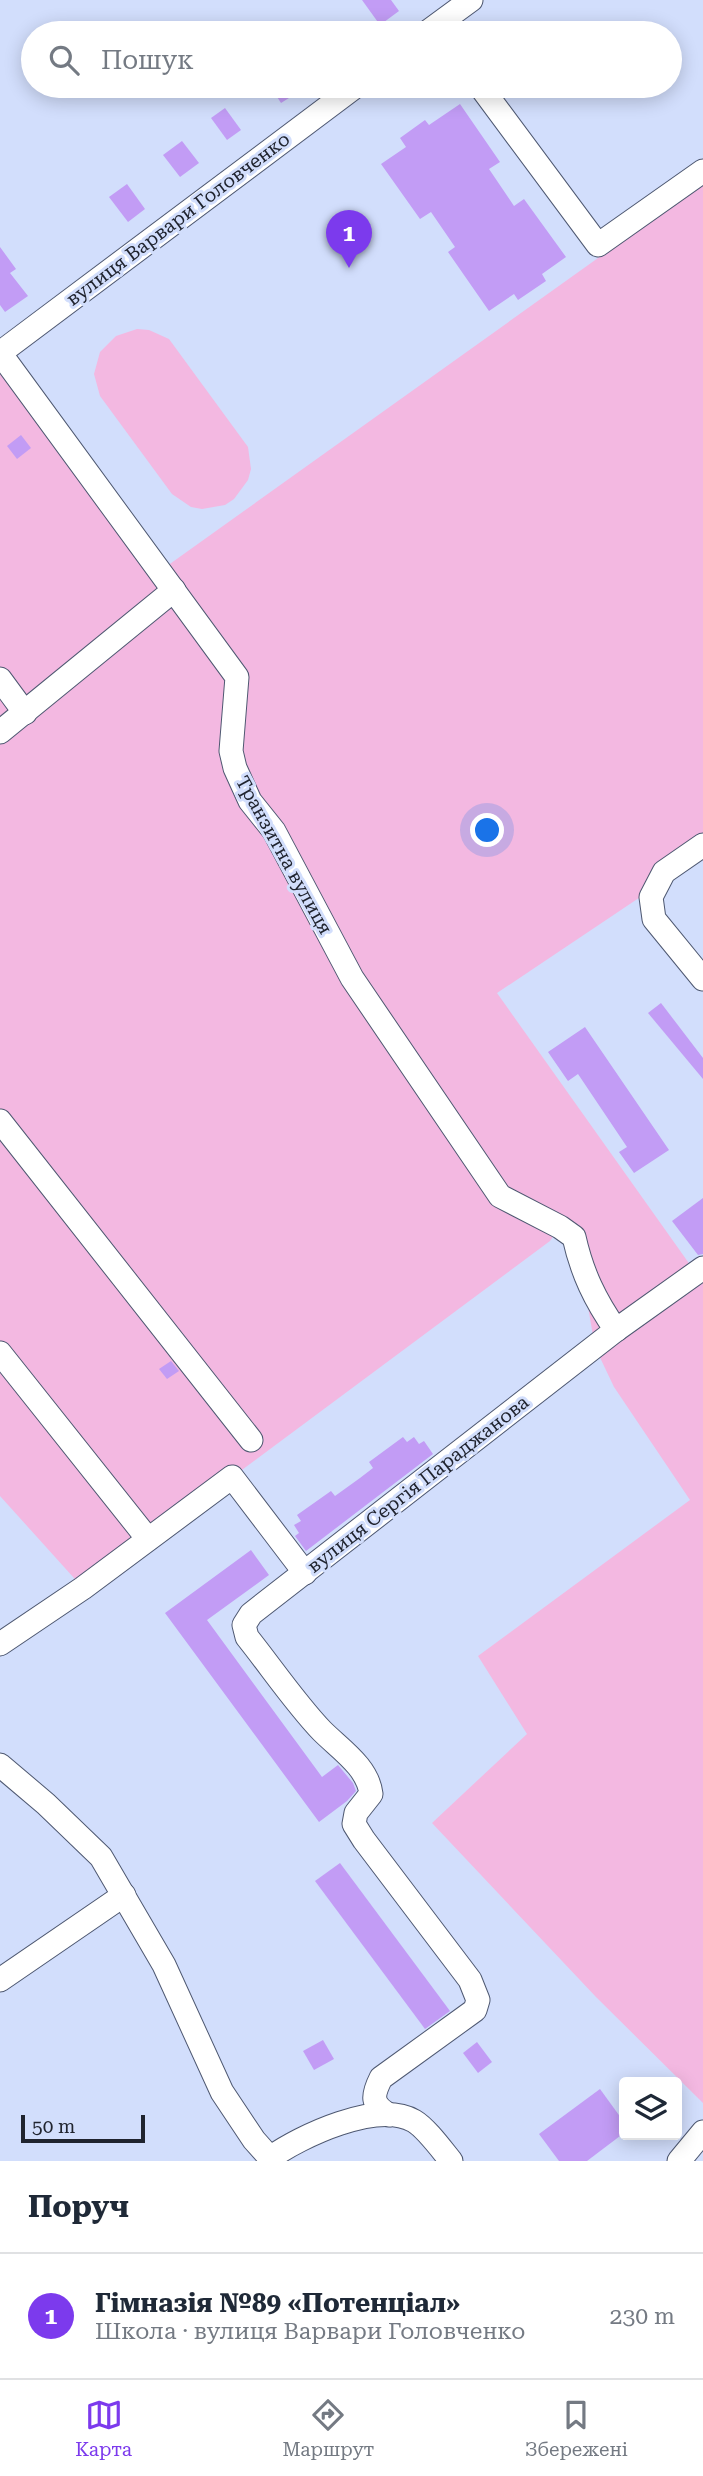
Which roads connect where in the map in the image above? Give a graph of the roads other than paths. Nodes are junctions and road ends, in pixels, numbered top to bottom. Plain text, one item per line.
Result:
1 (471, 0) edge
2 (442, 21) edge
3 (340, 98) edge
4 (489, 98) edge
5 (703, 171) edge
6 (0, 353) edge
7 (174, 590) junction
8 (0, 678) edge
9 (24, 713) junction
10 (0, 732) edge
11 (703, 845) edge
12 (703, 979) edge
13 (0, 1121) edge
14 (703, 1268) edge
15 (616, 1330) junction
16 (0, 1353) edge
17 (251, 1440) dead end
18 (148, 1539) junction
19 (305, 1573) junction
20 (0, 1644) edge
21 (0, 1765) edge
22 (124, 1895) junction
23 (0, 1980) edge
24 (389, 2115) junction
25 (703, 2132) edge
26 (271, 2159) edge
27 (451, 2161) edge
28 (679, 2161) edge

1 - 2 street
3 - 6 street, вулиця Варвари Головченко
4 - 5 street
6 - 7 street, Транзитна вулиця
7 - 9 street
7 - 15 street, Транзитна вулиця
8 - 9 street
9 - 10 street
11 - 12 street
13 - 17 street
14 - 15 street, вулиця Сергія Параджанова
15 - 19 street, вулиця Сергія Параджанова
16 - 18 street
18 - 19 street
18 - 20 street
19 - 24 street, вулиця Сергія Параджанова
21 - 22 street
22 - 23 street
22 - 26 street
24 - 26 street
24 - 27 street
25 - 28 street

